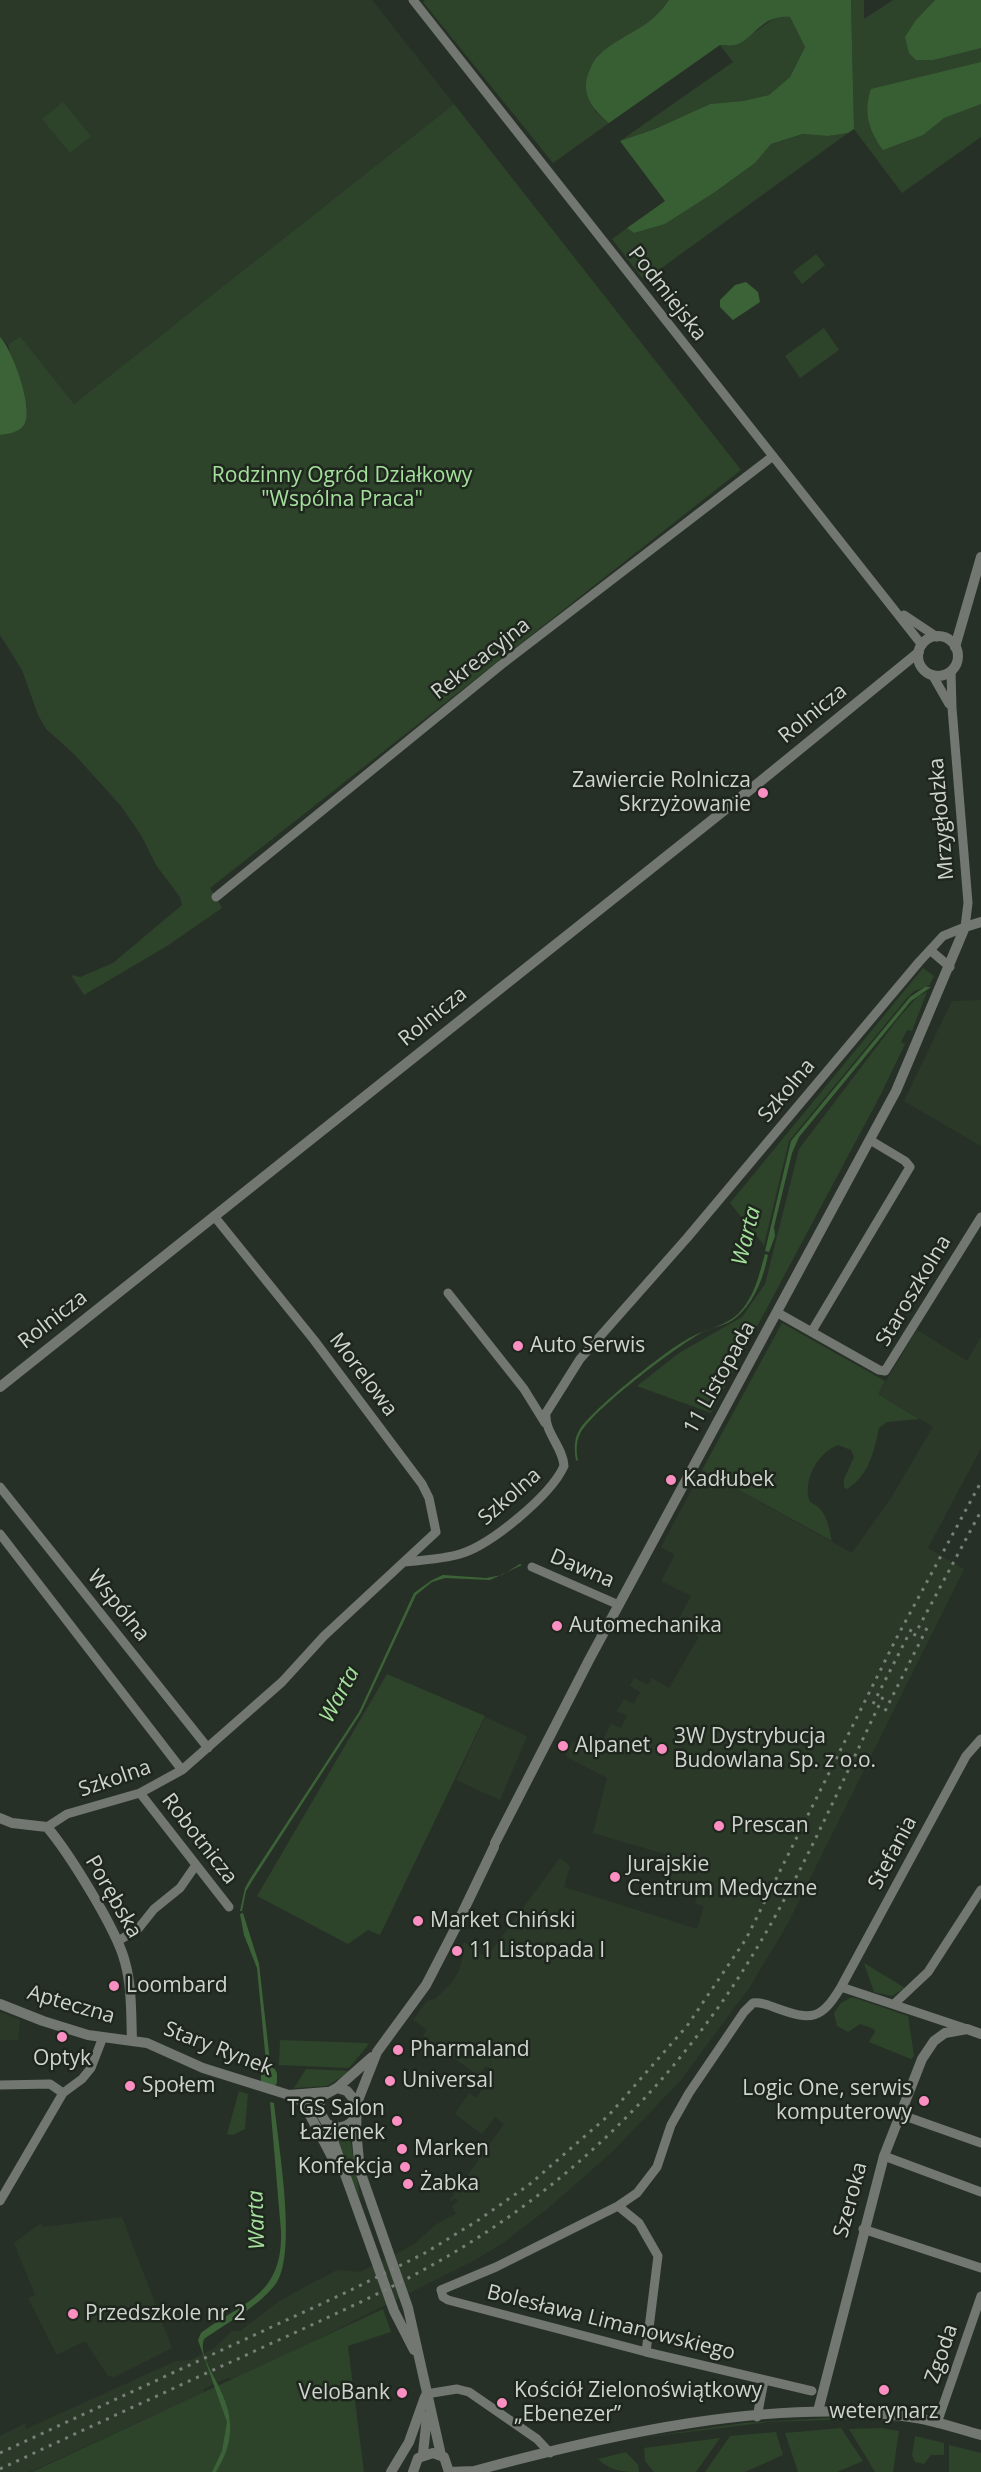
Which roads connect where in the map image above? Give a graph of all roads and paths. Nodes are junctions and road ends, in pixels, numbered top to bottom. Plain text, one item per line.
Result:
1 (413, 0) edge
2 (773, 456) junction
3 (981, 557) edge
4 (966, 608) junction
5 (895, 609) junction
6 (939, 637) junction
7 (955, 647) junction
8 (920, 649) junction
9 (922, 667) junction
10 (951, 671) junction
11 (890, 676) junction
12 (933, 676) junction
13 (952, 708) junction
14 (216, 897) dead end
15 (981, 922) edge
16 (965, 927) junction
17 (930, 950) junction
18 (947, 972) junction
19 (870, 1140) junction
20 (214, 1216) junction
21 (981, 1217) edge
22 (448, 1293) dead end
23 (778, 1313) junction
24 (812, 1331) junction
25 (0, 1387) edge
26 (545, 1423) junction
27 (0, 1487) edge
28 (0, 1534) edge
29 (405, 1562) junction
30 (532, 1567) dead end
31 (619, 1605) junction
32 (981, 1739) edge
33 (208, 1748) junction
34 (182, 1770) junction
35 (140, 1793) junction
36 (0, 1818) edge
37 (47, 1827) junction
38 (196, 1865) junction
39 (981, 1890) edge
40 (229, 1907) dead end
41 (118, 1941) junction
42 (841, 1986) junction
43 (0, 2004) edge
44 (894, 2004) junction
45 (967, 2030) junction
46 (981, 2034) edge
47 (103, 2037) junction
48 (132, 2040) junction
49 (377, 2052) junction
50 (0, 2085) edge
51 (332, 2090) junction
52 (63, 2093) junction
53 (285, 2095) junction
54 (303, 2102) junction
55 (357, 2103) junction
56 (318, 2109) junction
57 (899, 2114) junction
58 (355, 2118) junction
59 (327, 2124) junction
60 (981, 2143) edge
61 (884, 2156) junction
62 (342, 2173) junction
63 (981, 2192) edge
64 (0, 2201) edge
65 (618, 2206) junction
66 (371, 2207) junction
67 (358, 2212) junction
68 (863, 2229) junction
69 (981, 2268) edge
70 (981, 2296) edge
71 (646, 2352) junction
72 (417, 2357) junction
73 (764, 2381) junction
74 (812, 2391) dead end
75 (426, 2394) junction
76 (428, 2406) junction
77 (818, 2411) junction
78 (757, 2417) junction
79 (937, 2423) junction
80 (981, 2435) edge
81 (550, 2453) junction
82 (423, 2454) junction
83 (441, 2455) junction
84 (412, 2471) edge
85 (391, 2472) edge
86 (449, 2472) edge
87 (474, 2472) edge

1 - 2 street, Podmiejska
2 - 5 street, Podmiejska
2 - 14 street, Rekreacyjna
3 - 4 street
4 - 6 street
4 - 7 street
5 - 6 street, Podmiejska
5 - 8 street, Podmiejska
6 - 7 street
6 - 8 street
7 - 10 street
8 - 9 street
8 - 11 street, Rolnicza
9 - 11 street, Rolnicza
9 - 12 street
10 - 12 street
10 - 13 street, Mrzygłodzka
11 - 20 street, Rolnicza
12 - 13 street, Mrzygłodzka
13 - 16 street, Mrzygłodzka
15 - 16 street
16 - 17 street, Szkolna
16 - 18 street, 11 Listopada
17 - 18 street
17 - 26 street, Szkolna
18 - 19 street, 11 Listopada
19 - 23 street, 11 Listopada
19 - 24 street
20 - 25 street, Rolnicza
20 - 29 street, Morelowa
21 - 24 street, Staroszkolna
22 - 26 street
23 - 24 street, Staroszkolna
23 - 31 street, 11 Listopada
26 - 29 street, Szkolna
27 - 33 street, Wspólna
28 - 34 street
29 - 33 street, Szkolna
30 - 31 street, Dawna
31 - 49 street, 11 Listopada
32 - 42 street, Stefania
33 - 34 street, Szkolna
34 - 35 street, Szkolna
35 - 37 street, Szkolna
35 - 38 street, Robotnicza
36 - 37 street
37 - 41 street, Porębska
38 - 40 street, Robotnicza
38 - 41 street
39 - 44 street
41 - 48 street, Porębska
42 - 44 street
42 - 65 street, Stefania
43 - 47 street, Apteczna
44 - 45 street
45 - 46 street
45 - 57 street, Szeroka
47 - 48 street, Apteczna
47 - 52 street
48 - 53 street, Stary Rynek
49 - 51 street, 11 Listopada
49 - 55 street, 11 Listopada
50 - 52 street
51 - 53 street, Stary Rynek
51 - 55 street
51 - 56 street
52 - 64 street
53 - 54 street, Stary Rynek
54 - 56 street, Stary Rynek
54 - 62 street
55 - 58 street
56 - 59 street
57 - 60 street
57 - 61 street, Szeroka
58 - 59 street
58 - 66 street
59 - 62 street
61 - 63 street
61 - 68 street, Szeroka
62 - 67 street
65 - 71 street
65 - 71 street, Bolesława Limanowskiego
66 - 67 street
66 - 72 street
67 - 72 street
68 - 69 street
68 - 77 street, Szeroka
70 - 79 street, Zgoda
71 - 73 street, Bolesława Limanowskiego
72 - 75 street
73 - 74 street, Bolesława Limanowskiego
73 - 78 street
75 - 76 street
75 - 81 street
75 - 85 street
76 - 82 street
76 - 83 street
77 - 78 street
77 - 79 street
78 - 81 street
79 - 80 street
81 - 87 street
82 - 83 street
82 - 84 street
83 - 86 street
86 - 87 street

